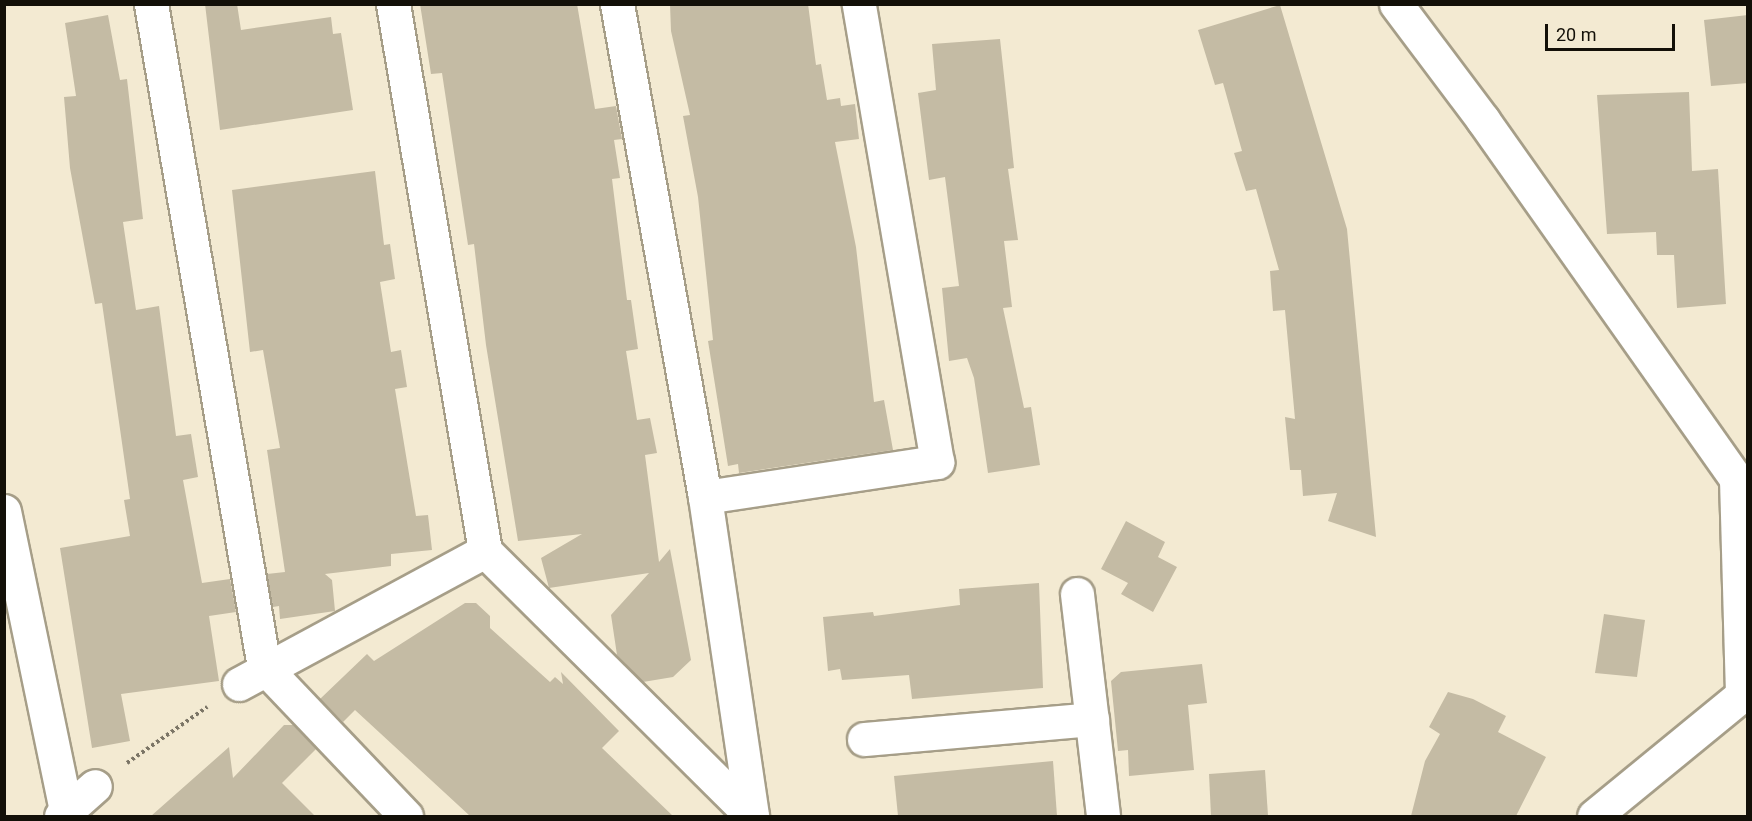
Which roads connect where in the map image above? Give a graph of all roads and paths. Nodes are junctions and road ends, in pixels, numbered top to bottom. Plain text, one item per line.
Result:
1 (151, 4) edge
2 (393, 4) edge
3 (616, 4) edge
4 (859, 4) edge
5 (1396, 4) edge
6 (705, 497) junction
7 (4, 511) edge
8 (485, 550) junction
9 (1077, 594) dead end
10 (251, 675) junction
11 (1092, 719) junction
12 (864, 739) dead end
13 (95, 786) joint
14 (64, 816) edge
15 (406, 816) edge
16 (752, 816) edge
17 (1103, 816) edge
18 (1594, 816) edge

1 - 10 street
2 - 8 street
3 - 6 street
4 - 6 street
5 - 18 street
6 - 16 street
7 - 14 street
8 - 10 street
8 - 16 street
9 - 11 street
10 - 13 path
10 - 15 street
11 - 12 street
11 - 17 street
13 - 14 street

